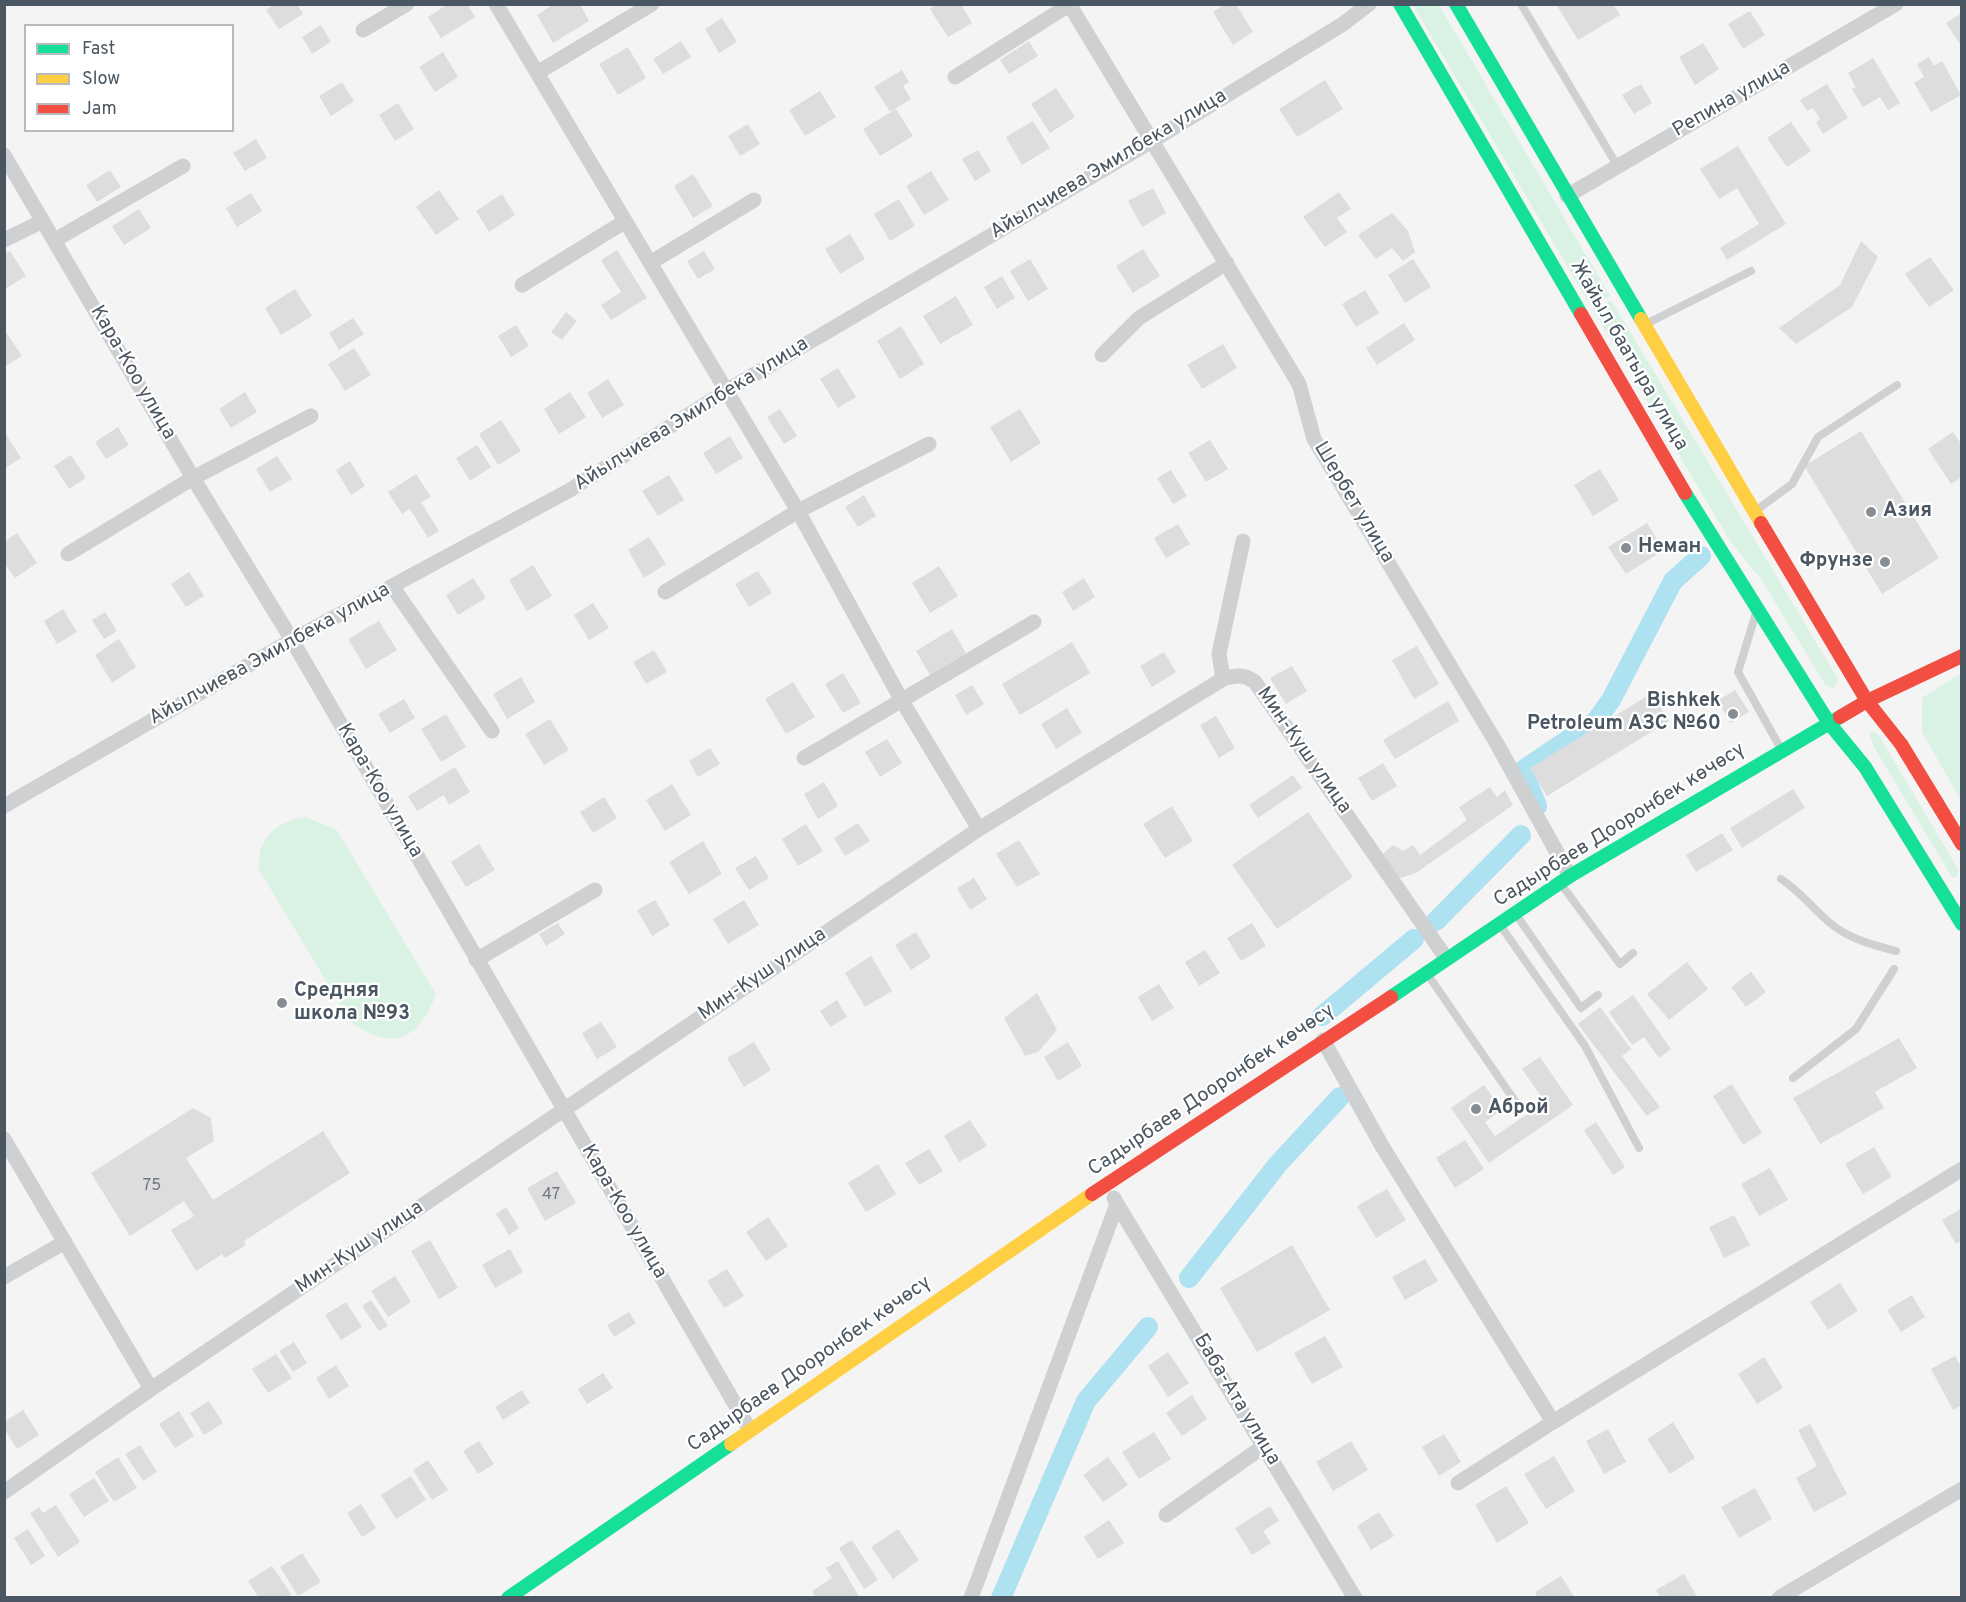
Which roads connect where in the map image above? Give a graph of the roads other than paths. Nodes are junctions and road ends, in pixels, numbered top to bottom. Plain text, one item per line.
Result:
1 (407, 4) edge
2 (496, 4) edge
3 (652, 4) edge
4 (1369, 4) edge
5 (1400, 4) edge
6 (1456, 4) edge
7 (1521, 4) edge
8 (1896, 4) edge
9 (1069, 5) edge
10 (363, 30) dead end
11 (537, 73) junction
12 (955, 77) dead end
13 (1152, 141) junction
14 (4, 154) edge
15 (183, 166) dead end
16 (1618, 166) junction
17 (1567, 196) junction
18 (753, 200) dead end
19 (43, 221) junction
20 (624, 222) junction
21 (4, 240) edge
22 (54, 240) junction
23 (650, 263) junction
24 (1227, 264) junction
25 (1751, 271) dead end
26 (522, 285) dead end
27 (1644, 325) junction
28 (1102, 355) dead end
29 (1898, 385) dead end
30 (726, 391) junction
31 (311, 416) dead end
32 (929, 444) dead end
33 (194, 478) junction
34 (798, 511) junction
35 (1754, 511) junction
36 (1243, 541) dead end
37 (68, 554) dead end
38 (392, 586) junction
39 (665, 592) dead end
40 (1758, 606) junction
41 (1034, 622) dead end
42 (292, 640) junction
43 (1962, 656) edge
44 (1223, 679) junction
45 (902, 701) junction
46 (1867, 701) junction
47 (1829, 723) junction
48 (492, 731) dead end
49 (1781, 750) junction
50 (804, 758) dead end
51 (4, 806) edge
52 (978, 829) junction
53 (1962, 844) edge
54 (1565, 879) junction
55 (1781, 879) dead end
56 (595, 890) dead end
57 (1962, 895) edge
58 (1949, 903) junction
59 (1515, 912) junction
60 (1499, 923) junction
61 (1962, 924) edge
62 (1896, 951) dead end
63 (1633, 953) dead end
64 (1446, 958) junction
65 (476, 960) junction
66 (1894, 969) dead end
67 (1427, 974) junction
68 (1598, 995) dead end
69 (1323, 1040) junction
70 (1793, 1078) dead end
71 (1515, 1101) dead end
72 (563, 1110) junction
73 (4, 1139) edge
74 (1639, 1148) dead end
75 (1962, 1169) edge
76 (1107, 1184) junction
77 (1117, 1204) junction
78 (65, 1242) junction
79 (4, 1277) edge
80 (151, 1389) junction
81 (1553, 1422) junction
82 (750, 1430) junction
83 (1264, 1446) junction
84 (1458, 1483) dead end
85 (1962, 1489) edge
86 (4, 1492) edge
87 (1166, 1515) dead end
88 (508, 1598) edge
89 (971, 1598) edge
90 (1355, 1598) edge
91 (1779, 1598) edge

1 - 10 street
2 - 11 street
3 - 11 street
4 - 13 street, Айылчиева Эмилбека улица
5 - 40 main road, Жайыл баатыра улица
6 - 17 main road, Жайыл баатыра улица
7 - 16 lane
8 - 16 street, Репина улица
9 - 12 street
9 - 13 street, Шербет улица
11 - 20 street
13 - 24 street, Шербет улица
13 - 30 street, Айылчиева Эмилбека улица
14 - 19 street, Кара-Коо улица
15 - 22 street
16 - 17 street, Репина улица
17 - 27 main road, Жайыл баатыра улица
18 - 23 street
19 - 21 street
19 - 22 street, Кара-Коо улица
20 - 23 street
20 - 26 street
22 - 33 street, Кара-Коо улица
23 - 30 street
24 - 28 street
24 - 54 street, Шербет улица
25 - 27 lane
27 - 35 main road, Жайыл баатыра улица
29 - 35 lane
30 - 34 street
30 - 38 street, Айылчиева Эмилбека улица
31 - 33 street
32 - 34 street
33 - 37 street
33 - 42 street, Кара-Коо улица
34 - 39 street
34 - 45 street
35 - 46 main road, Жайыл баатыра улица
36 - 44 street
38 - 42 street, Айылчиева Эмилбека улица
38 - 48 street
40 - 47 main road, Жайыл баатыра улица
40 - 49 lane
41 - 45 street
42 - 51 street, Айылчиева Эмилбека улица
42 - 65 street, Кара-Коо улица
43 - 46 main road, Садырбаев Дооронбек көчөсү
44 - 52 street, Мин-Куш улица
44 - 64 street, Мин-Куш улица
45 - 50 street
45 - 52 street
46 - 47 main road, Садырбаев Дооронбек көчөсү
46 - 53 main road, Жайыл баатыра улица
47 - 49 main road, Садырбаев Дооронбек көчөсү
47 - 58 main road, Жайыл баатыра улица
49 - 54 main road, Садырбаев Дооронбек көчөсү
52 - 72 street, Мин-Куш улица
54 - 59 main road, Садырбаев Дооронбек көчөсү
54 - 63 lane
55 - 62 lane
56 - 65 street
57 - 58 main road
58 - 61 main road, Жайыл баатыра улица
59 - 60 main road, Садырбаев Дооронбек көчөсү
59 - 68 lane
60 - 64 main road, Садырбаев Дооронбек көчөсү
60 - 74 lane
64 - 67 main road, Садырбаев Дооронбек көчөсү
65 - 72 street, Кара-Коо улица
66 - 70 lane
67 - 69 main road, Садырбаев Дооронбек көчөсү
67 - 71 lane
69 - 76 main road, Садырбаев Дооронбек көчөсү
69 - 81 street
72 - 80 street, Мин-Куш улица
72 - 82 street, Кара-Коо улица
73 - 78 street
75 - 81 street
76 - 77 street, Баба-Ата улица
76 - 82 main road, Садырбаев Дооронбек көчөсү
77 - 83 street, Баба-Ата улица
77 - 89 street
78 - 79 street
78 - 80 street
80 - 86 street, Мин-Куш улица
81 - 84 street
82 - 88 main road, Садырбаев Дооронбек көчөсү
83 - 87 street
83 - 90 street, Баба-Ата улица
85 - 91 street

